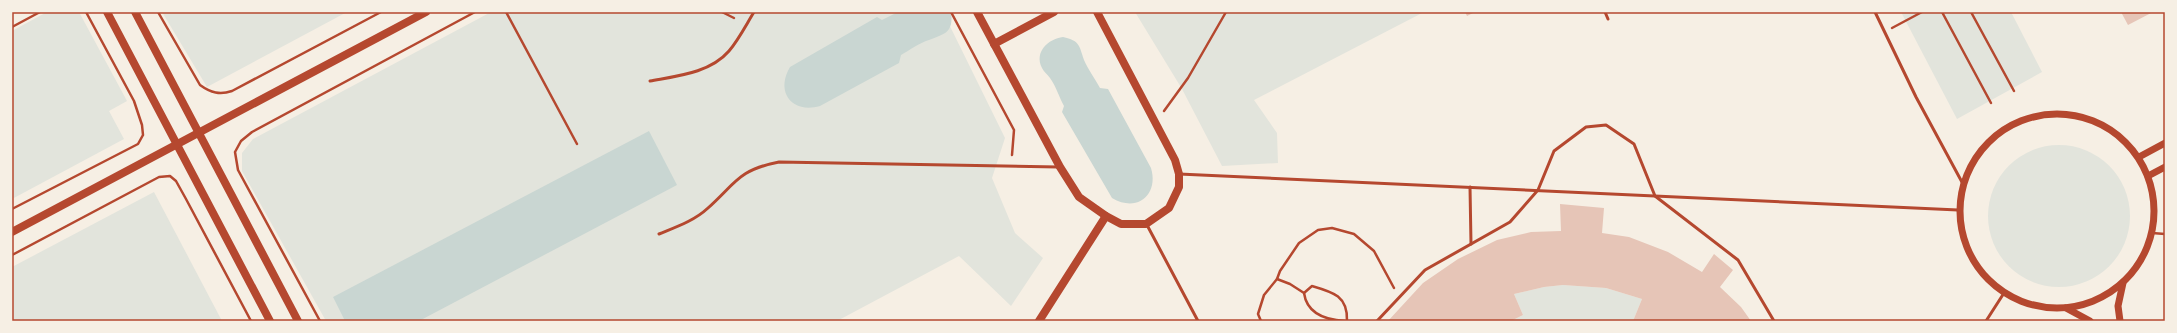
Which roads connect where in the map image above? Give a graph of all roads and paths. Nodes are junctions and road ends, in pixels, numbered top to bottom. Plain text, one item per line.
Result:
1 (40, 12) edge
2 (86, 12) edge
3 (107, 12) edge
4 (135, 12) edge
5 (158, 12) edge
6 (381, 12) edge
7 (426, 12) edge
8 (475, 12) edge
9 (506, 12) edge
10 (722, 12) edge
11 (754, 12) edge
12 (951, 12) edge
13 (977, 12) edge
14 (1054, 12) edge
15 (1097, 12) edge
16 (1226, 12) edge
17 (1605, 12) edge
18 (1875, 12) edge
19 (1922, 12) edge
20 (1942, 12) edge
21 (1972, 12) edge
22 (734, 18) dead end
23 (1608, 19) dead end
24 (12, 27) edge
25 (1884, 32) junction
26 (994, 44) junction
27 (650, 81) dead end
28 (2014, 91) dead end
29 (1991, 103) dead end
30 (1156, 123) junction
31 (198, 134) junction
32 (2165, 143) edge
33 (577, 144) dead end
34 (176, 145) junction
35 (1012, 155) dead end
36 (2139, 157) junction
37 (1060, 167) junction
38 (2165, 167) edge
39 (1179, 174) junction
40 (2148, 176) junction
41 (1963, 184) junction
42 (1470, 187) junction
43 (1538, 190) junction
44 (1655, 196) junction
45 (12, 209) edge
46 (1958, 210) junction
47 (1106, 216) junction
48 (1146, 224) junction
49 (12, 232) edge
50 (2152, 233) junction
51 (659, 234) dead end
52 (2165, 234) edge
53 (1471, 244) junction
54 (12, 254) edge
55 (1277, 279) junction
56 (2123, 282) junction
57 (1304, 293) junction
58 (2004, 293) junction
59 (1399, 297) junction
60 (2066, 308) junction
61 (251, 321) edge
62 (270, 321) edge
63 (298, 321) edge
64 (320, 321) edge
65 (1039, 321) edge
66 (1198, 321) edge
67 (1261, 321) edge
68 (1346, 321) edge
69 (1377, 321) edge
70 (1774, 321) edge
71 (1986, 321) edge
72 (2090, 321) edge
73 (2120, 321) edge

1 - 24 path
2 - 45 path
3 - 34 main road
4 - 31 main road
5 - 6 path
7 - 31 main road
8 - 64 path
9 - 33 path
10 - 22 path
11 - 27 lane
12 - 35 path
13 - 26 main road
14 - 26 main road
15 - 30 main road
16 - 30 path
17 - 23 lane
18 - 25 lane
19 - 25 path
20 - 29 path
21 - 28 path
25 - 41 lane
26 - 37 main road
30 - 39 main road
31 - 34 main road
31 - 63 main road
32 - 36 street
34 - 49 main road
34 - 62 main road
36 - 40 street
36 - 41 street
37 - 47 main road
37 - 51 lane
38 - 40 street
39 - 42 lane
39 - 48 main road
40 - 50 street
41 - 46 street
42 - 43 lane
42 - 53 lane
43 - 44 lane
43 - 44 lane
43 - 53 lane
44 - 46 lane
44 - 70 lane
46 - 58 street
47 - 48 main road
47 - 65 main road
48 - 66 lane
50 - 52 path
50 - 56 street
53 - 59 lane
54 - 61 path
55 - 57 path
55 - 59 path
55 - 67 path
56 - 60 street
56 - 73 street
57 - 68 path
57 - 68 path
58 - 60 street
58 - 71 lane
59 - 69 lane
60 - 72 street

